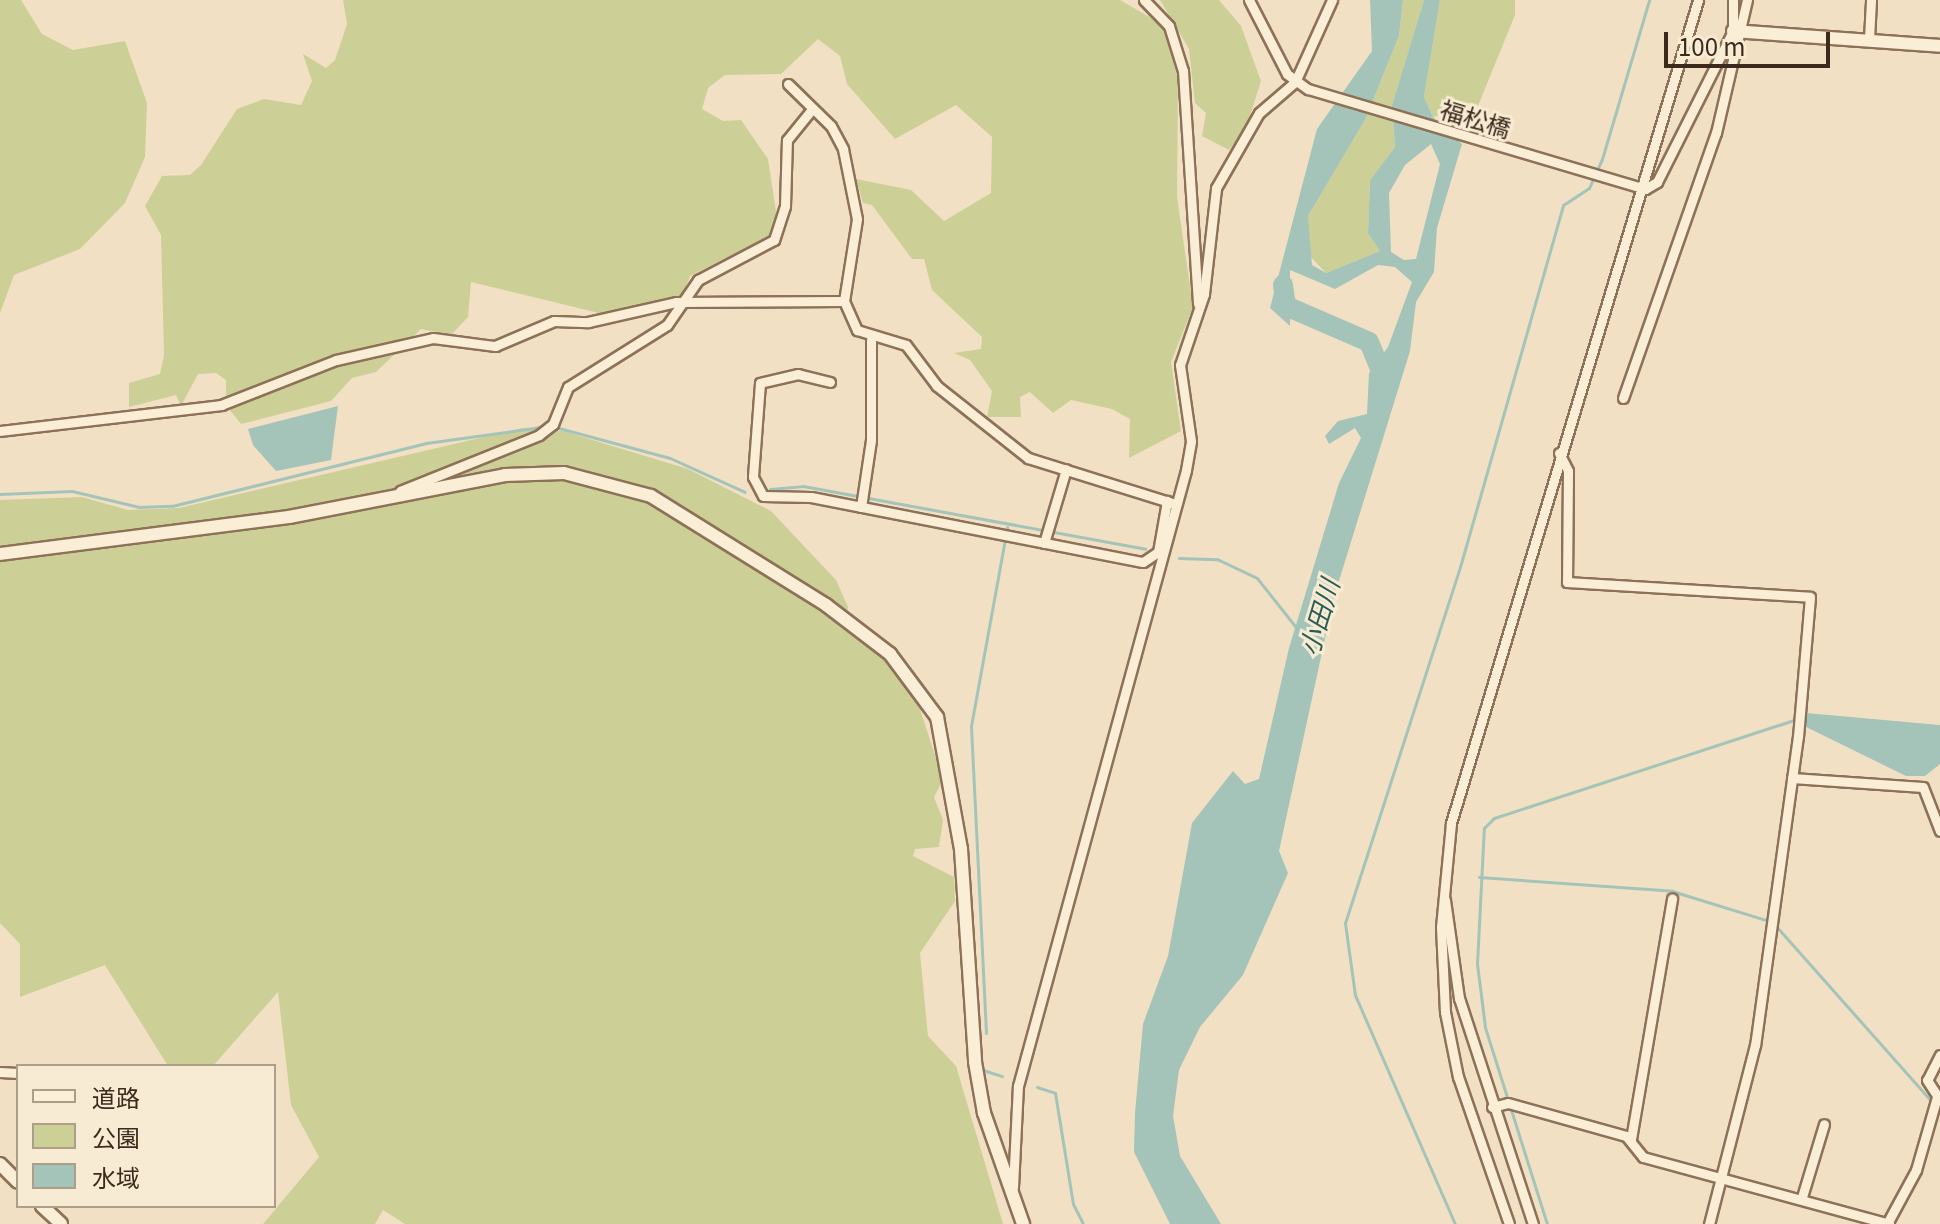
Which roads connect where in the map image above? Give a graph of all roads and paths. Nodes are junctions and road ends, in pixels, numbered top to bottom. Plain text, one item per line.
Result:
1 (1144, 0) edge
2 (1249, 0) edge
3 (1332, 0) edge
4 (1698, 0) edge
5 (1733, 0) edge
6 (1747, 0) edge
7 (1871, 0) edge
8 (1737, 30) junction
9 (1869, 39) junction
10 (1940, 46) edge
11 (1295, 82) junction
12 (788, 84) dead end
13 (811, 110) junction
14 (1645, 189) junction
15 (844, 301) junction
16 (685, 302) junction
17 (1199, 311) junction
18 (871, 340) junction
19 (830, 382) dead end
20 (1623, 398) dead end
21 (0, 431) edge
22 (1559, 453) junction
23 (1066, 469) junction
24 (383, 499) junction
25 (1172, 503) junction
26 (861, 507) junction
27 (1044, 543) junction
28 (0, 554) edge
29 (1792, 778) junction
30 (1940, 831) edge
31 (1443, 897) junction
32 (1672, 898) dead end
33 (1940, 1055) edge
34 (1938, 1099) edge
35 (1500, 1105) junction
36 (1824, 1124) dead end
37 (1631, 1139) junction
38 (0, 1164) edge
39 (1716, 1179) junction
40 (16, 1180) edge
41 (1013, 1187) junction
42 (1802, 1197) junction
43 (45, 1208) edge
44 (1889, 1222) edge
45 (61, 1224) edge
46 (1023, 1224) edge
47 (1509, 1224) edge
48 (1533, 1224) edge
49 (1709, 1224) edge

1 - 17 street
2 - 11 street
3 - 11 street
4 - 14 street
5 - 8 street
6 - 8 street
7 - 9 street
8 - 9 street
8 - 14 street
8 - 20 street
9 - 10 street
11 - 14 street, 福松橋
11 - 17 street
12 - 13 street
13 - 15 street
13 - 16 street
14 - 22 street
15 - 16 street
15 - 18 street
16 - 21 street
16 - 24 street
17 - 25 street
18 - 23 street
18 - 26 street
19 - 26 street
22 - 29 street
22 - 31 street
23 - 25 street
23 - 27 street
24 - 28 street
24 - 41 street
25 - 27 street
25 - 41 street
26 - 27 street
29 - 30 street
29 - 39 street
31 - 35 street
31 - 47 street
32 - 37 street
33 - 34 street
34 - 44 street
35 - 37 street
35 - 48 street
36 - 42 street
37 - 39 street
38 - 40 street
39 - 42 street
39 - 49 street
41 - 46 street
42 - 44 street
43 - 45 street

